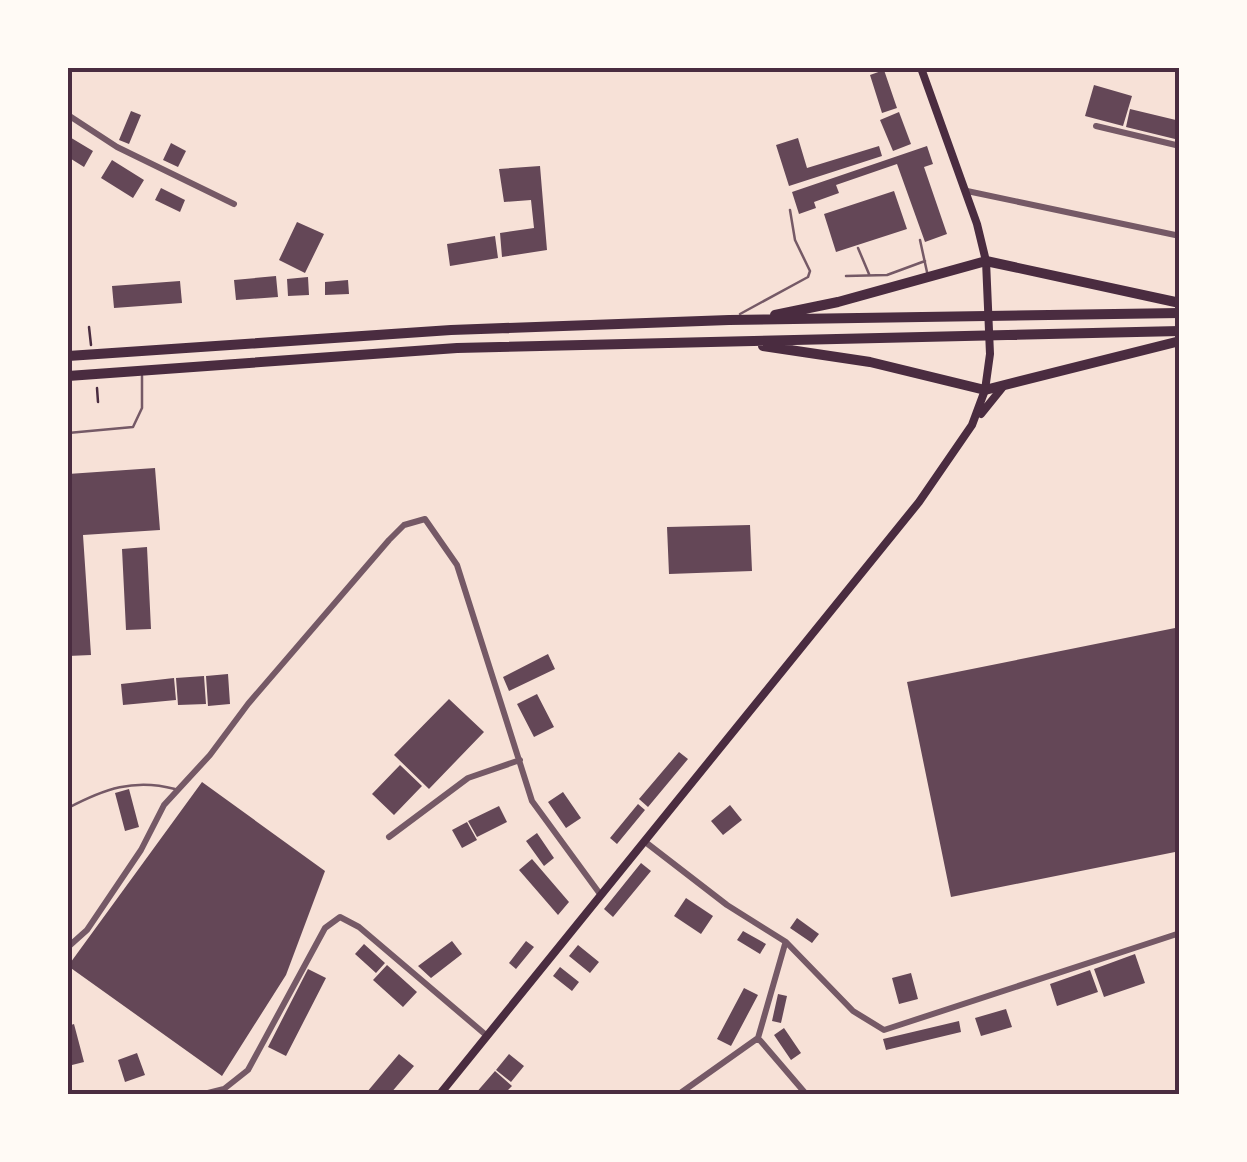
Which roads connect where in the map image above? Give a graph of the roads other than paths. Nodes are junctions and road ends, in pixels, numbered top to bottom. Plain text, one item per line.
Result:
1 (921, 68) edge
2 (68, 115) edge
3 (1096, 126) dead end
4 (1180, 146) edge
5 (967, 191) junction
6 (234, 204) dead end
7 (790, 210) dead end
8 (1180, 236) edge
9 (920, 240) dead end
10 (858, 248) dead end
11 (925, 261) junction
12 (986, 261) junction
13 (887, 274) junction
14 (870, 275) junction
15 (846, 276) dead end
16 (928, 277) junction
17 (890, 288) junction
18 (1180, 303) edge
19 (1180, 313) edge
20 (730, 320) junction
21 (1180, 331) edge
22 (732, 341) junction
23 (1180, 341) edge
24 (68, 356) edge
25 (142, 371) junction
26 (68, 376) edge
27 (1002, 388) junction
28 (985, 390) junction
29 (972, 425) junction
30 (68, 432) edge
31 (520, 760) junction
32 (178, 790) junction
33 (68, 808) edge
34 (389, 837) dead end
35 (644, 841) junction
36 (600, 894) junction
37 (1180, 933) edge
38 (786, 942) junction
39 (68, 947) edge
40 (486, 1035) junction
41 (758, 1038) junction
42 (204, 1094) edge
43 (440, 1094) edge
44 (679, 1094) edge
45 (806, 1094) edge

1 - 5 main road
2 - 6 street
3 - 4 street
5 - 8 street
5 - 12 main road
7 - 20 lane
9 - 11 lane
10 - 14 lane
11 - 13 lane
11 - 16 lane
12 - 16 highway
12 - 18 highway
12 - 28 main road
13 - 14 lane
13 - 17 lane
14 - 15 lane
16 - 17 highway
17 - 20 highway
19 - 20 highway
20 - 24 highway
21 - 22 highway
22 - 25 highway
22 - 28 highway
23 - 27 highway
25 - 26 highway
25 - 30 lane
27 - 28 highway
27 - 29 main road
28 - 29 main road
29 - 35 main road
31 - 32 street
31 - 34 street
31 - 36 street
32 - 33 lane
32 - 39 street
35 - 36 main road
35 - 38 street
36 - 40 main road
37 - 38 street
38 - 41 street
40 - 42 street
40 - 43 main road
41 - 44 street
41 - 45 street

